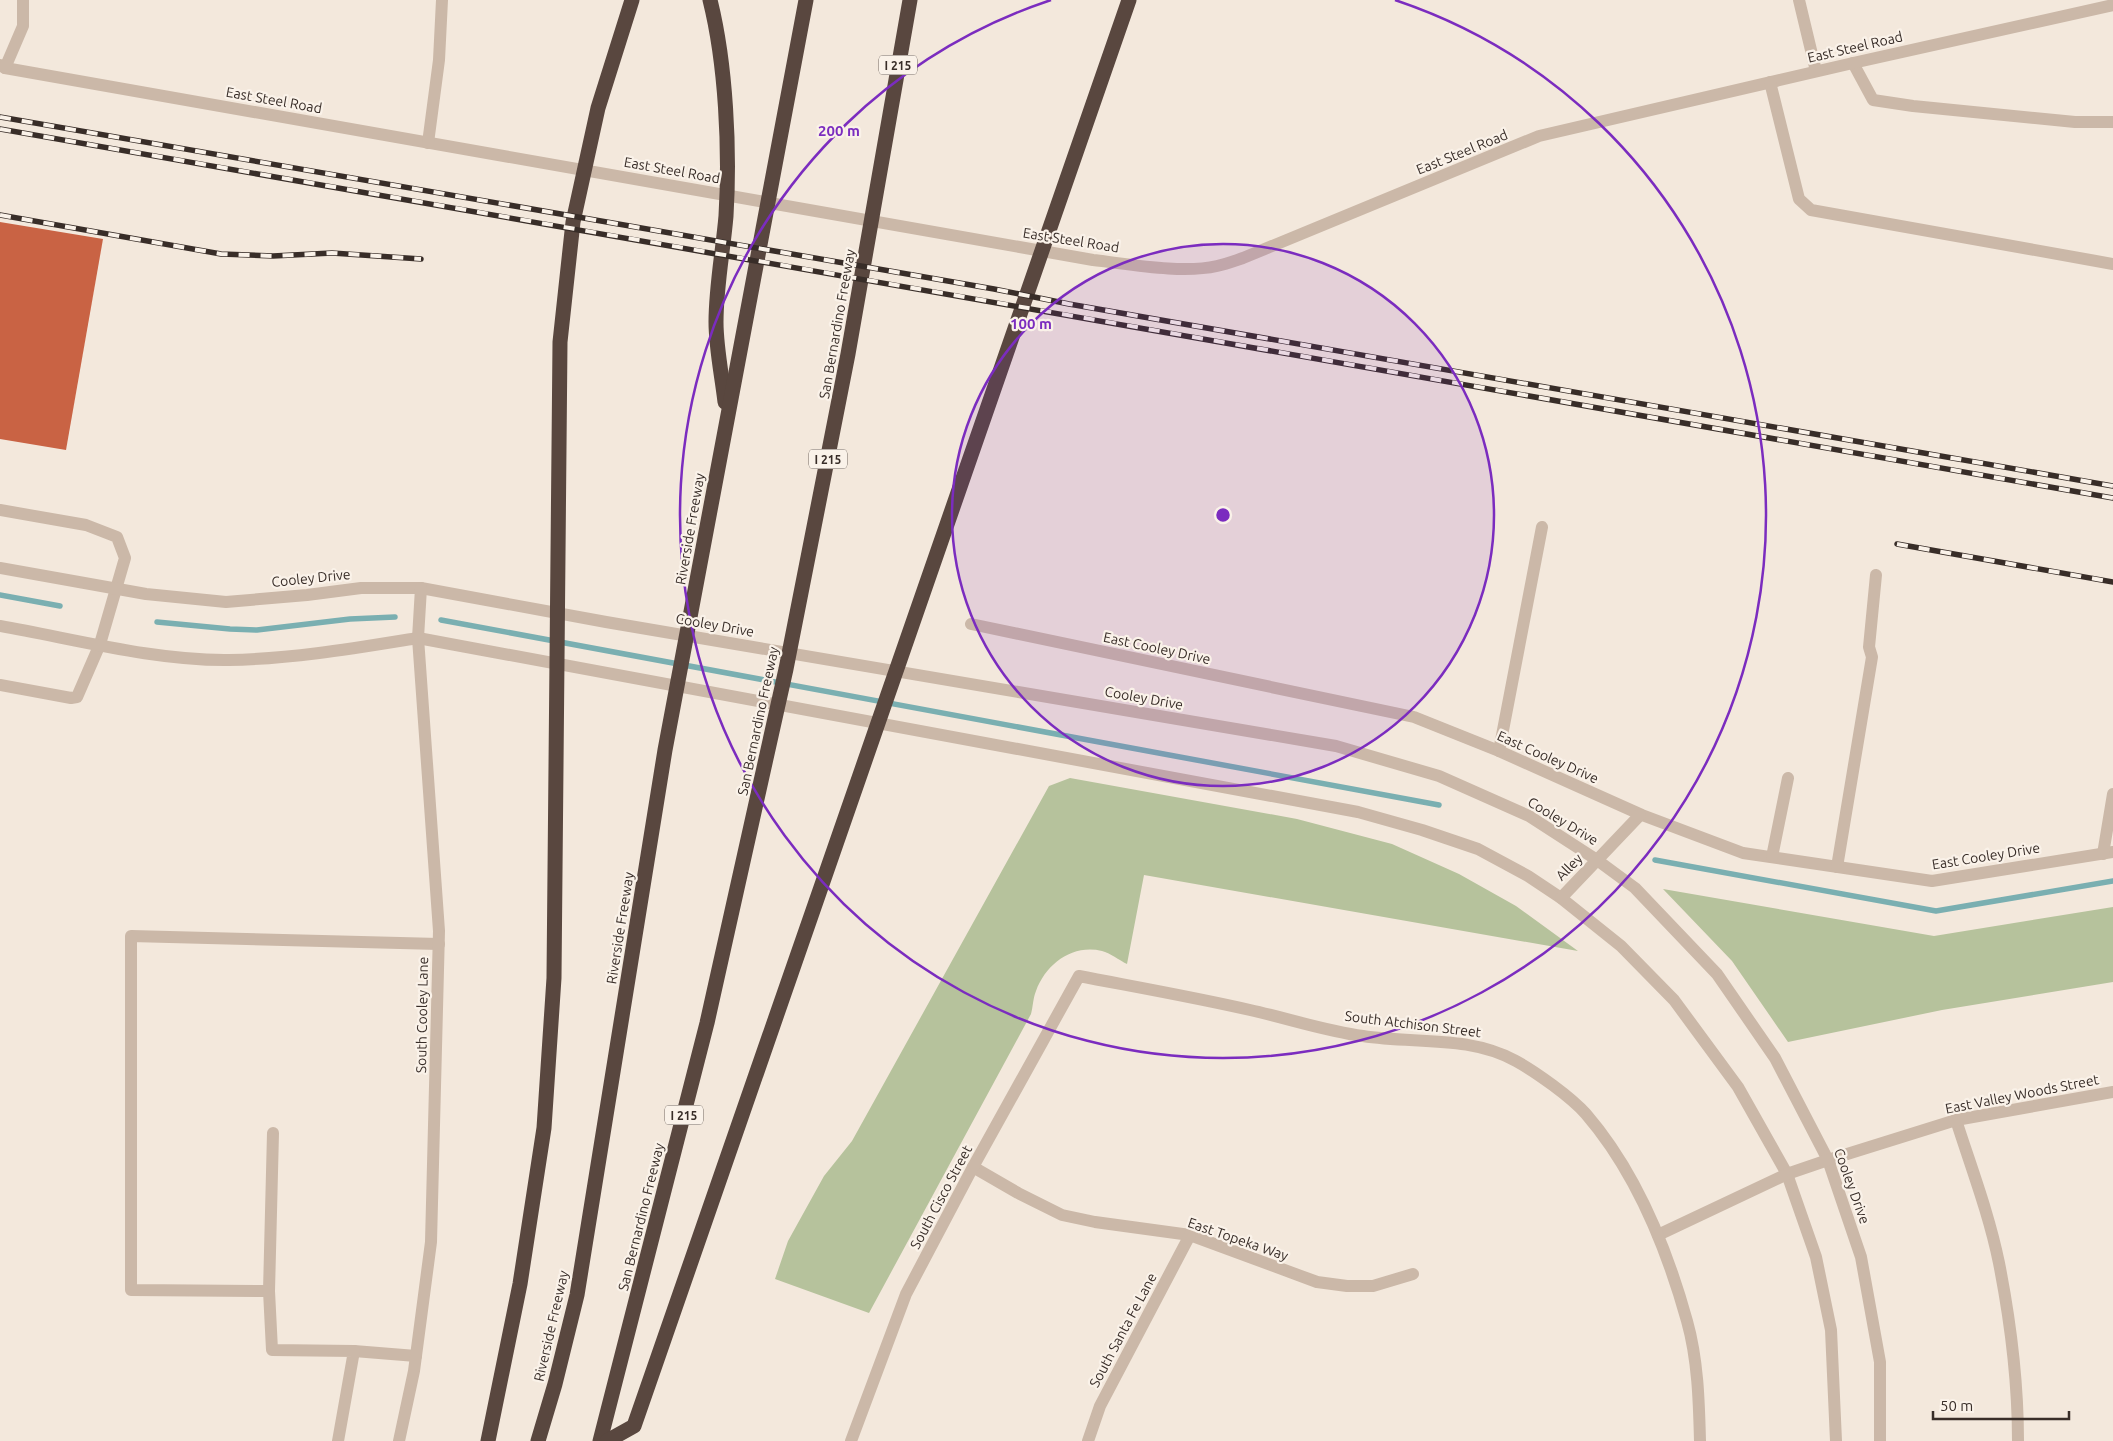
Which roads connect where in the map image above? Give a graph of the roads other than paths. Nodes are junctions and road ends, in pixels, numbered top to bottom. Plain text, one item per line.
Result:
1 (23, 0) edge
2 (442, 0) edge
3 (632, 0) edge
4 (710, 0) edge
5 (806, 0) edge
6 (910, 0) edge
7 (1129, 0) edge
8 (1799, 0) edge
9 (2113, 5) edge
10 (1853, 63) junction
11 (2, 67) edge
12 (1816, 72) junction
13 (1770, 82) junction
14 (2113, 122) edge
15 (428, 142) junction
16 (2113, 264) edge
17 (727, 418) junction
18 (0, 510) edge
19 (1542, 527) dead end
20 (0, 568) edge
21 (1876, 575) dead end
22 (117, 588) junction
23 (421, 588) junction
24 (971, 624) dead end
25 (0, 626) edge
26 (418, 638) junction
27 (100, 644) junction
28 (0, 684) edge
29 (1499, 751) junction
30 (1788, 778) dead end
31 (2113, 794) edge
32 (1640, 814) junction
33 (2108, 853) edge
34 (1772, 857) junction
35 (1597, 860) junction
36 (1838, 867) junction
37 (1561, 898) junction
38 (439, 944) junction
39 (1079, 976) joint
40 (2113, 1092) edge
41 (1956, 1120) junction
42 (273, 1133) dead end
43 (1828, 1160) junction
44 (973, 1167) junction
45 (1787, 1174) junction
46 (1658, 1235) junction
47 (1190, 1236) junction
48 (1413, 1274) dead end
49 (269, 1291) junction
50 (354, 1351) junction
51 (416, 1356) junction
52 (338, 1441) edge
53 (400, 1441) edge
54 (488, 1441) edge
55 (538, 1441) edge
56 (600, 1441) edge
57 (607, 1441) edge
58 (851, 1441) edge
59 (1088, 1441) edge
60 (1700, 1441) edge
61 (1836, 1441) edge
62 (1880, 1441) edge
63 (2018, 1441) edge

1 - 11 street
2 - 15 street
3 - 54 highway
4 - 17 highway
5 - 17 highway
6 - 56 highway, San Bernardino Freeway / I 215
7 - 57 highway
8 - 12 street
9 - 10 street, East Steel Road
10 - 12 street, East Steel Road
10 - 14 street
11 - 15 street, East Steel Road
12 - 13 street, East Steel Road
13 - 15 street, East Steel Road
13 - 16 street
17 - 55 highway, Riverside Freeway
18 - 22 street
19 - 29 street
20 - 22 street, Cooley Drive
21 - 36 street
22 - 23 street, Cooley Drive
22 - 27 street
23 - 26 street, South Cooley Lane
23 - 35 street, Cooley Drive
24 - 29 street, East Cooley Drive
25 - 27 street
26 - 27 street
26 - 37 street
26 - 38 street, South Cooley Lane
27 - 28 street
29 - 32 street, East Cooley Drive
30 - 34 street
31 - 33 street
32 - 34 street, East Cooley Drive
32 - 35 street, Alley
33 - 36 street, East Cooley Drive
34 - 36 street, East Cooley Drive
35 - 37 street, Alley
35 - 43 street, Cooley Drive
37 - 45 street
38 - 49 street
38 - 51 street, South Cooley Lane
39 - 44 street, South Cisco Street
39 - 46 street, South Atchison Street
40 - 41 street, East Valley Woods Street
41 - 43 street, East Valley Woods Street
41 - 63 street
42 - 49 street
43 - 45 street, East Valley Woods Street
43 - 62 street, Cooley Drive
44 - 47 street, East Topeka Way
44 - 58 street, South Cisco Street
45 - 46 street, East Valley Woods Street
45 - 61 street
46 - 60 street, South Atchison Street
47 - 48 street, East Topeka Way
47 - 59 street, South Santa Fe Lane
49 - 50 street
50 - 51 street
50 - 52 street
51 - 53 street, South Cooley Lane

